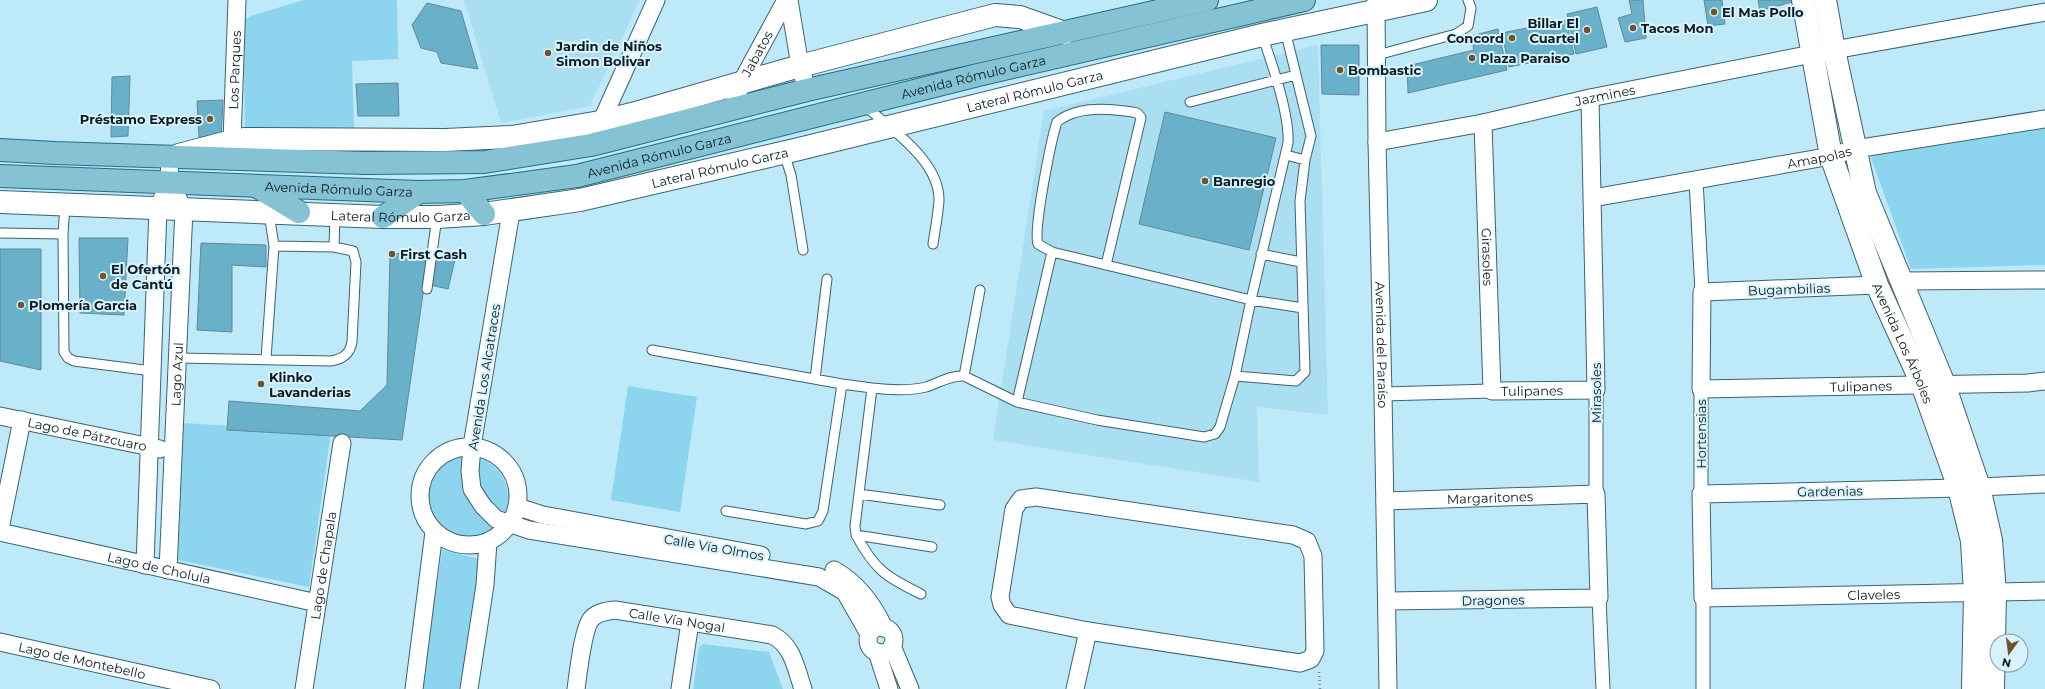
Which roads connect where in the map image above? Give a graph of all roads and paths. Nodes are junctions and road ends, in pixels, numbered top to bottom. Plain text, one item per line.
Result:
1 (226, 0) edge
2 (238, 0) edge
3 (656, 0) edge
4 (786, 0) edge
5 (789, 0) edge
6 (1207, 0) edge
7 (1304, 0) edge
8 (1426, 0) edge
9 (1468, 0) edge
10 (1803, 0) edge
11 (1825, 0) edge
12 (1376, 5) edge
13 (1148, 7) edge
14 (2045, 12) edge
15 (1285, 30) junction
16 (1065, 33) junction
17 (1262, 35) junction
18 (1834, 50) junction
19 (1812, 54) junction
20 (1377, 55) junction
21 (800, 66) junction
22 (1296, 75) junction
23 (1275, 78) junction
24 (742, 82) junction
25 (807, 90) junction
26 (1590, 98) junction
27 (1190, 102) dead end
28 (863, 104) junction
29 (732, 110) junction
30 (2045, 119) edge
31 (600, 122) junction
32 (1483, 123) junction
33 (888, 127) junction
34 (232, 140) junction
35 (1377, 142) junction
36 (591, 145) junction
37 (1855, 149) junction
38 (0, 150) edge
39 (784, 153) junction
40 (1286, 155) junction
41 (1831, 156) junction
42 (170, 158) junction
43 (1305, 160) junction
44 (0, 176) edge
45 (1696, 180) junction
46 (170, 183) junction
47 (254, 186) junction
48 (465, 191) junction
49 (419, 192) junction
50 (1593, 198) junction
51 (0, 202) edge
52 (65, 204) junction
53 (158, 208) junction
54 (184, 209) junction
55 (269, 212) junction
56 (299, 212) junction
57 (511, 212) junction
58 (334, 214) junction
59 (484, 214) junction
60 (383, 217) junction
61 (437, 217) junction
62 (0, 233) edge
63 (63, 234) junction
64 (933, 244) dead end
65 (274, 246) junction
66 (334, 247) junction
67 (803, 250) dead end
68 (1052, 252) junction
69 (1261, 254) junction
70 (1301, 262) junction
71 (1106, 265) junction
72 (827, 280) dead end
73 (2045, 280) edge
74 (1901, 281) junction
75 (1877, 285) junction
76 (427, 289) dead end
77 (980, 290) dead end
78 (1702, 292) junction
79 (1250, 300) junction
80 (1303, 308) junction
81 (652, 350) dead end
82 (178, 358) junction
83 (266, 360) junction
84 (152, 371) junction
85 (964, 376) junction
86 (1235, 376) junction
87 (816, 379) junction
88 (2045, 381) edge
89 (842, 384) junction
90 (1922, 384) junction
91 (1944, 384) junction
92 (872, 388) junction
93 (1701, 389) junction
94 (1596, 390) junction
95 (1492, 391) junction
96 (1383, 394) junction
97 (1017, 402) junction
98 (0, 416) edge
99 (22, 420) junction
100 (342, 443) dead end
101 (472, 446) junction
102 (150, 447) junction
103 (174, 451) junction
104 (2045, 484) edge
105 (1969, 488) junction
106 (859, 494) junction
107 (1596, 494) junction
108 (1701, 494) junction
109 (1385, 502) junction
110 (940, 505) dead end
111 (518, 507) junction
112 (726, 511) dead end
113 (510, 525) junction
114 (0, 529) edge
115 (0, 532) edge
116 (434, 532) junction
117 (856, 535) junction
118 (488, 542) junction
119 (932, 547) dead end
120 (145, 565) junction
121 (168, 570) junction
122 (2045, 591) edge
123 (1985, 593) junction
124 (921, 594) dead end
125 (1599, 598) junction
126 (1703, 598) junction
127 (1387, 601) junction
128 (317, 603) junction
129 (690, 622) junction
130 (877, 631) junction
131 (1088, 631) junction
132 (0, 642) edge
133 (885, 649) junction
134 (211, 689) edge
135 (304, 689) edge
136 (414, 689) edge
137 (469, 689) edge
138 (576, 689) edge
139 (680, 689) edge
140 (803, 689) edge
141 (889, 689) edge
142 (910, 689) edge
143 (1075, 689) edge
144 (1388, 689) edge
145 (1603, 689) edge
146 (1703, 689) edge
147 (1973, 689) edge
148 (1993, 689) edge

1 - 2 street
2 - 34 street, Los Parques
3 - 31 street
4 - 24 street, Jabatos
5 - 21 street, Jabatos
6 - 13 main road, Avenida Rómulo Garza
7 - 28 main road, Avenida Rómulo Garza
8 - 12 street, Lateral Rómulo Garza
9 - 20 lane
10 - 19 street, Avenida Los Árboles
11 - 18 street, Avenida Los Árboles
12 - 15 street, Lateral Rómulo Garza
12 - 20 street, Avenida del Paraíso
13 - 16 main road, Avenida Rómulo Garza
14 - 18 street, Jazmines
15 - 17 street, Lateral Rómulo Garza
15 - 22 lane
16 - 21 street
16 - 25 main road, Avenida Rómulo Garza
17 - 23 lane
17 - 33 street, Lateral Rómulo Garza
18 - 19 street, Jazmines
18 - 37 street, Avenida Los Árboles
19 - 26 street, Jazmines
19 - 41 street, Avenida Los Árboles
20 - 35 street, Avenida del Paraíso
21 - 24 street
21 - 25 street, Jabatos
22 - 23 lane
22 - 43 lane
23 - 27 lane
23 - 40 lane
24 - 29 street, Jabatos
24 - 31 street
25 - 29 main road, Avenida Rómulo Garza
26 - 32 street, Jazmines
26 - 50 street, Mirasoles
28 - 33 lane
28 - 48 main road, Avenida Rómulo Garza
29 - 36 main road, Avenida Rómulo Garza
30 - 37 street, Amapolas
31 - 34 street
31 - 36 street
32 - 35 street, Jazmines
32 - 95 street, Girasoles
33 - 39 street, Lateral Rómulo Garza
33 - 64 lane
34 - 42 street
35 - 96 street, Avenida del Paraíso
36 - 42 main road, Avenida Rómulo Garza
37 - 41 street, Amapolas
37 - 74 street, Avenida Los Árboles
38 - 42 main road, Avenida Rómulo Garza
39 - 57 street, Lateral Rómulo Garza
39 - 67 lane
40 - 43 lane
40 - 69 lane
41 - 45 street, Amapolas
41 - 75 street, Avenida Los Árboles
42 - 46 street, Lago Azul
43 - 70 lane
44 - 46 main road, Avenida Rómulo Garza
45 - 50 street, Amapolas
45 - 78 street, Hortensias
46 - 47 main road, Avenida Rómulo Garza
46 - 53 street, Lago Azul
46 - 54 street, Lago Azul
47 - 49 main road, Avenida Rómulo Garza
47 - 56 main road
48 - 49 main road, Avenida Rómulo Garza
48 - 59 main road
49 - 60 main road
50 - 94 street, Mirasoles
51 - 52 street, Lateral Rómulo Garza
52 - 53 street, Lateral Rómulo Garza
52 - 63 lane
53 - 54 street, Lateral Rómulo Garza
53 - 84 street, Lago Azul
54 - 55 street, Lateral Rómulo Garza
54 - 82 street, Lago Azul
55 - 56 street, Lateral Rómulo Garza
55 - 65 lane
56 - 58 street, Lateral Rómulo Garza
57 - 59 street, Lateral Rómulo Garza
57 - 101 street, Avenida Los Alcatraces
58 - 60 street, Lateral Rómulo Garza
58 - 66 lane
59 - 61 street, Lateral Rómulo Garza
60 - 61 street, Lateral Rómulo Garza
61 - 76 lane
62 - 63 lane
63 - 84 lane
65 - 66 lane
65 - 83 lane
66 - 83 lane
68 - 71 lane
68 - 71 lane
68 - 97 lane
69 - 70 lane
69 - 79 lane
70 - 80 lane
71 - 79 lane
72 - 87 lane
73 - 74 street
74 - 91 street, Avenida Los Árboles
75 - 78 street, Bugambilias
75 - 90 street, Avenida Los Árboles
77 - 85 lane
78 - 93 street, Hortensias
79 - 80 lane
79 - 86 lane
80 - 86 lane
81 - 87 lane
82 - 83 lane
82 - 103 street, Lago Azul
84 - 102 street, Lago Azul
85 - 92 lane
85 - 97 lane
86 - 97 lane
87 - 89 lane
88 - 91 street, Tulipanes
89 - 92 lane
89 - 112 lane
90 - 91 street, Tulipanes
90 - 93 street, Tulipanes
90 - 105 street, Avenida Los Árboles
91 - 105 street, Avenida Los Árboles
92 - 106 lane
93 - 108 street, Hortensias
94 - 95 street, Tulipanes
94 - 107 street, Mirasoles
95 - 96 street
96 - 109 street, Avenida del Paraíso
98 - 99 street, Lago de Pátzcuaro
99 - 102 street, Lago de Pátzcuaro
99 - 114 street
100 - 128 street, Lago de Chapala
101 - 111 street
101 - 113 street, Avenida Los Alcatraces
101 - 116 street
102 - 103 street, Lago de Pátzcuaro
102 - 120 street, Lago Azul
103 - 121 street, Lago Azul
104 - 105 street, Gardenias
105 - 108 street, Gardenias
105 - 123 street, Avenida Los Árboles
106 - 110 lane
106 - 117 lane
107 - 109 street, Margaritones
107 - 125 street, Mirasoles
108 - 126 street, Hortensias
109 - 127 street, Avenida del Paraíso
111 - 113 street
111 - 130 street, Calle Vía Olmos
113 - 118 street
113 - 130 street, Calle Vía Olmos
115 - 120 street, Lago de Cholula
116 - 118 street
116 - 136 street
117 - 119 lane
117 - 124 lane
118 - 137 street
120 - 121 street, Lago de Cholula
121 - 128 street, Lago de Cholula
122 - 123 street, Claveles
123 - 126 street, Claveles
123 - 147 street, Avenida Los Árboles
123 - 148 street, Avenida Los Árboles
125 - 127 street, Dragones
125 - 145 street, Mirasoles
126 - 146 street, Hortensias
127 - 144 street, Avenida del Paraíso
128 - 135 street, Lago de Chapala
129 - 138 street, Calle Vía Nogal
129 - 139 street
129 - 140 street, Calle Vía Nogal
130 - 133 street
131 - 131 street
131 - 143 street
132 - 134 street, Lago de Montebello
133 - 141 street
133 - 142 street

